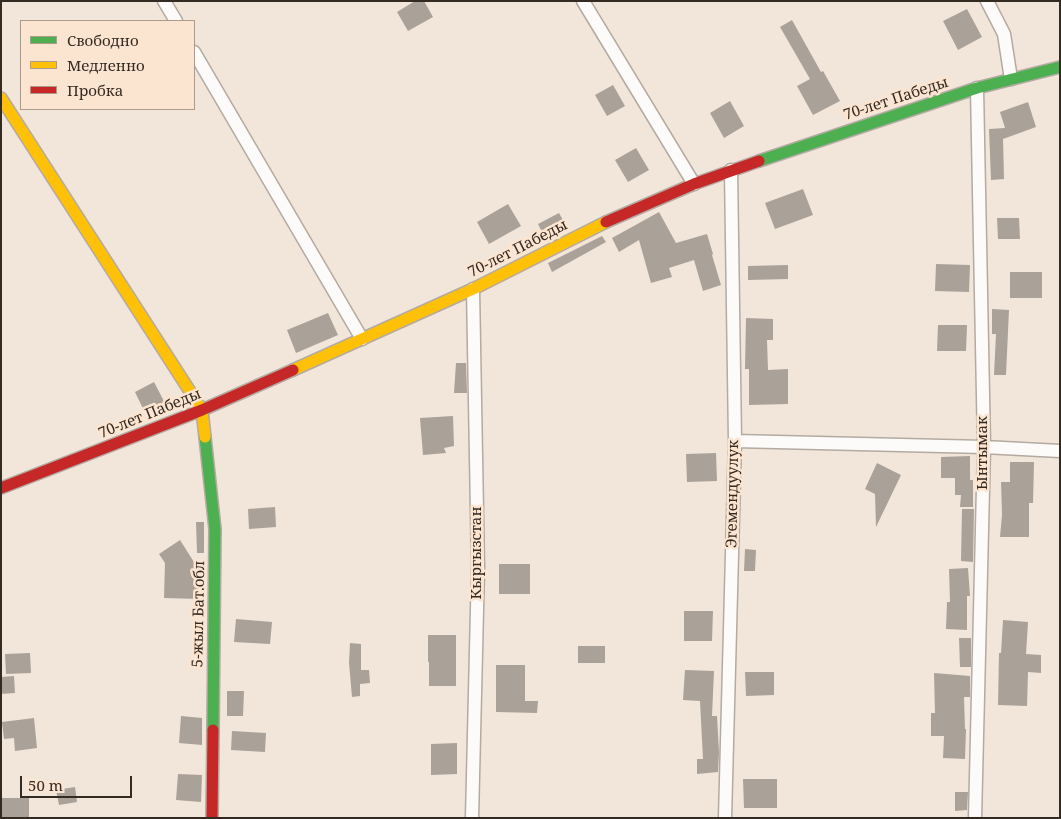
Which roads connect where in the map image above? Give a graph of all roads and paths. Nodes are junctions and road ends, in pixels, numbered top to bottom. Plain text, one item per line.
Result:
1 (164, 1) edge
2 (583, 1) edge
3 (987, 1) edge
4 (175, 20) edge
5 (195, 54) edge
6 (1060, 67) edge
7 (1012, 79) junction
8 (978, 88) junction
9 (1, 98) edge
10 (731, 170) junction
11 (694, 184) junction
12 (473, 289) junction
13 (362, 339) junction
14 (202, 410) junction
15 (735, 441) junction
16 (984, 447) junction
17 (1060, 451) edge
18 (1, 488) edge
19 (212, 818) edge
20 (472, 818) edge
21 (725, 818) edge
22 (975, 818) edge

1 - 4 street
2 - 11 street
3 - 7 street
5 - 13 street
6 - 7 street, 70-лет Пабеды
7 - 8 street, 70-лет Пабеды
8 - 10 street, 70-лет Пабеды
8 - 16 street, Ынтымак
9 - 14 street
10 - 11 street, 70-лет Пабеды
10 - 15 street, Эгемендуулук
11 - 12 street, 70-лет Пабеды
12 - 13 street, 70-лет Пабеды
12 - 20 street, Кыргызстан
13 - 14 street, 70-лет Пабеды
14 - 18 street, 70-лет Пабеды
14 - 19 street, 5-жыл Бат.обл
15 - 16 street
15 - 21 street, Эгемендуулук
16 - 17 street
16 - 22 street, Ынтымак

